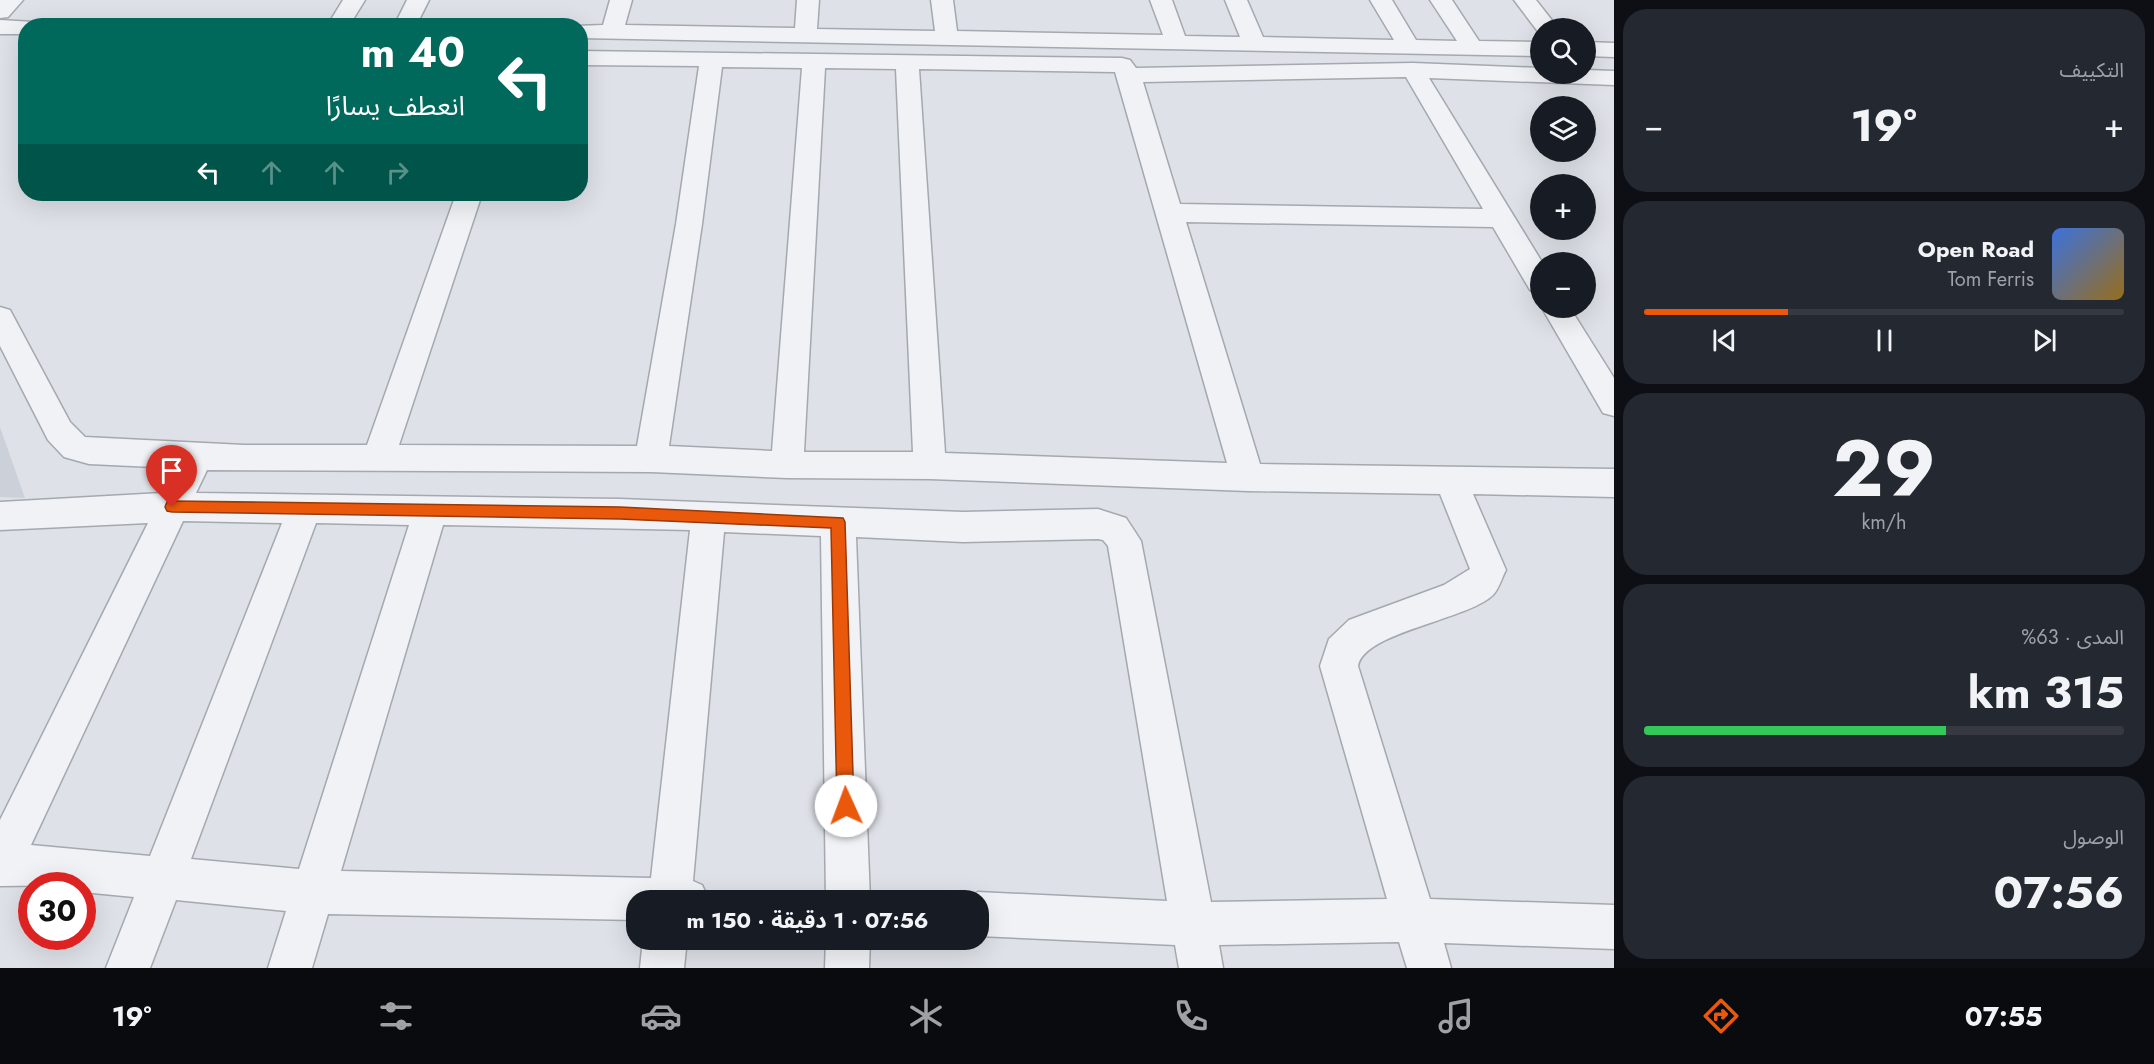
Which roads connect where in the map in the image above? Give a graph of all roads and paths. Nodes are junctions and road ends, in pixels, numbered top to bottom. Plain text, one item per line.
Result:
1 (12, 0) edge
2 (354, 0) edge
3 (418, 0) edge
4 (621, 0) edge
5 (808, 0) edge
6 (942, 0) edge
7 (1161, 0) edge
8 (1236, 0) edge
9 (1381, 0) edge
10 (1441, 0) edge
11 (1525, 0) edge
12 (0, 12) edge
13 (343, 18) edge
14 (409, 18) edge
15 (1539, 18) edge
16 (0, 27) edge
17 (18, 27) edge
18 (588, 31) edge
19 (612, 32) junction
20 (947, 38) junction
21 (1176, 42) junction
22 (1208, 42) junction
23 (1254, 43) junction
24 (1472, 47) junction
25 (810, 48) junction
26 (1530, 48) edge
27 (1596, 49) edge
28 (1614, 50) edge
29 (588, 58) edge
30 (1411, 58) junction
31 (711, 60) junction
32 (908, 62) junction
33 (1219, 72) junction
34 (1129, 75) junction
35 (1614, 78) edge
36 (467, 201) edge
37 (1170, 213) junction
38 (1502, 218) junction
39 (1530, 266) edge
40 (0, 318) edge
41 (1562, 318) edge
42 (1614, 404) edge
43 (197, 456) junction
44 (379, 458) junction
45 (651, 459) junction
46 (786, 465) junction
47 (930, 466) junction
48 (1248, 477) junction
49 (1450, 481) junction
50 (1614, 483) edge
51 (172, 507) junction
52 (305, 508) junction
53 (430, 511) junction
54 (0, 516) edge
55 (708, 517) junction
56 (838, 522) junction
57 (0, 864) edge
58 (165, 877) junction
59 (671, 890) edge
60 (848, 890) edge
61 (314, 892) junction
62 (626, 899) edge
63 (989, 915) edge
64 (1415, 920) junction
65 (1193, 924) junction
66 (1614, 927) edge
67 (664, 950) edge
68 (848, 950) edge
69 (128, 968) edge
70 (290, 968) edge
71 (662, 968) edge
72 (847, 968) edge
73 (1201, 968) edge
74 (1429, 968) edge

1 - 12 street
2 - 13 street
3 - 14 street
4 - 19 street
5 - 25 street
6 - 20 street
7 - 21 street
8 - 23 street
9 - 30 street
10 - 24 street
11 - 15 street
16 - 17 street
18 - 19 street
19 - 25 street
20 - 21 street
20 - 25 street
21 - 22 street
22 - 23 street
22 - 33 street
23 - 30 street
24 - 26 street
24 - 30 street
25 - 31 street
25 - 32 street
25 - 46 street
27 - 28 street
29 - 31 street
30 - 33 street
30 - 35 street
30 - 38 street
31 - 45 street
32 - 34 street
32 - 47 street
33 - 34 street
34 - 37 street
36 - 44 street
37 - 38 street
37 - 48 street
38 - 39 street
40 - 43 street
41 - 42 street
43 - 44 street
43 - 51 street
44 - 45 street
45 - 46 street
46 - 47 street
47 - 48 street
48 - 49 street
49 - 50 street
49 - 64 street
51 - 52 street
51 - 54 street
51 - 57 street
52 - 53 street
52 - 58 street
53 - 55 street
53 - 61 street
55 - 56 street
55 - 59 street
56 - 60 street
56 - 65 street
57 - 58 street
58 - 61 street
58 - 69 street
61 - 62 street
61 - 70 street
63 - 65 street
64 - 65 street
64 - 66 street
64 - 74 street
65 - 73 street
67 - 71 street
68 - 72 street

